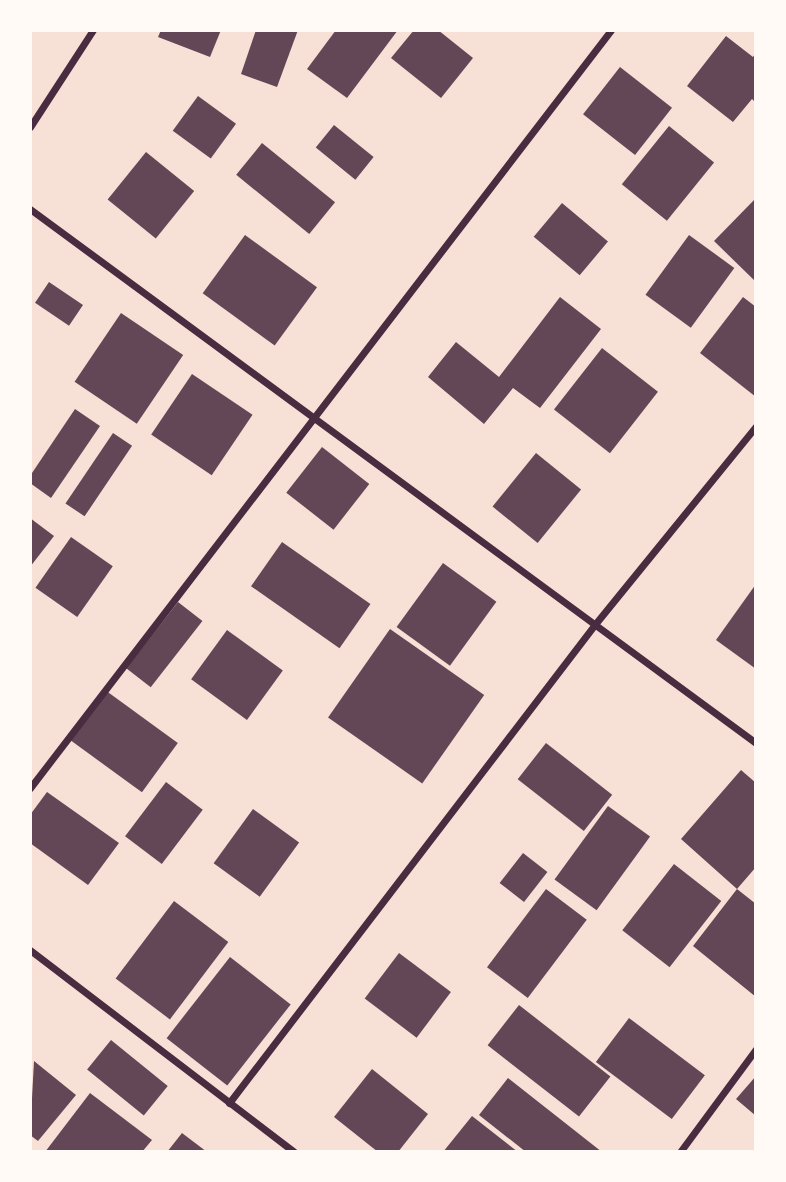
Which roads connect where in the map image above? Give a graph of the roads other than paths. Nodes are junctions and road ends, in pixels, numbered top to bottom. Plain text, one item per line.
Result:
1 (93, 30) edge
2 (611, 30) edge
3 (30, 127) edge
4 (30, 209) edge
5 (312, 414) junction
6 (756, 426) edge
7 (596, 623) junction
8 (756, 743) edge
9 (30, 788) edge
10 (30, 950) edge
11 (756, 1049) edge
12 (229, 1103) junction
13 (294, 1152) edge
14 (680, 1152) edge

1 - 3 street
2 - 5 street
4 - 5 street
5 - 7 street
5 - 9 street
6 - 7 street
7 - 8 street
7 - 12 street
10 - 12 street
11 - 14 street
12 - 13 street

